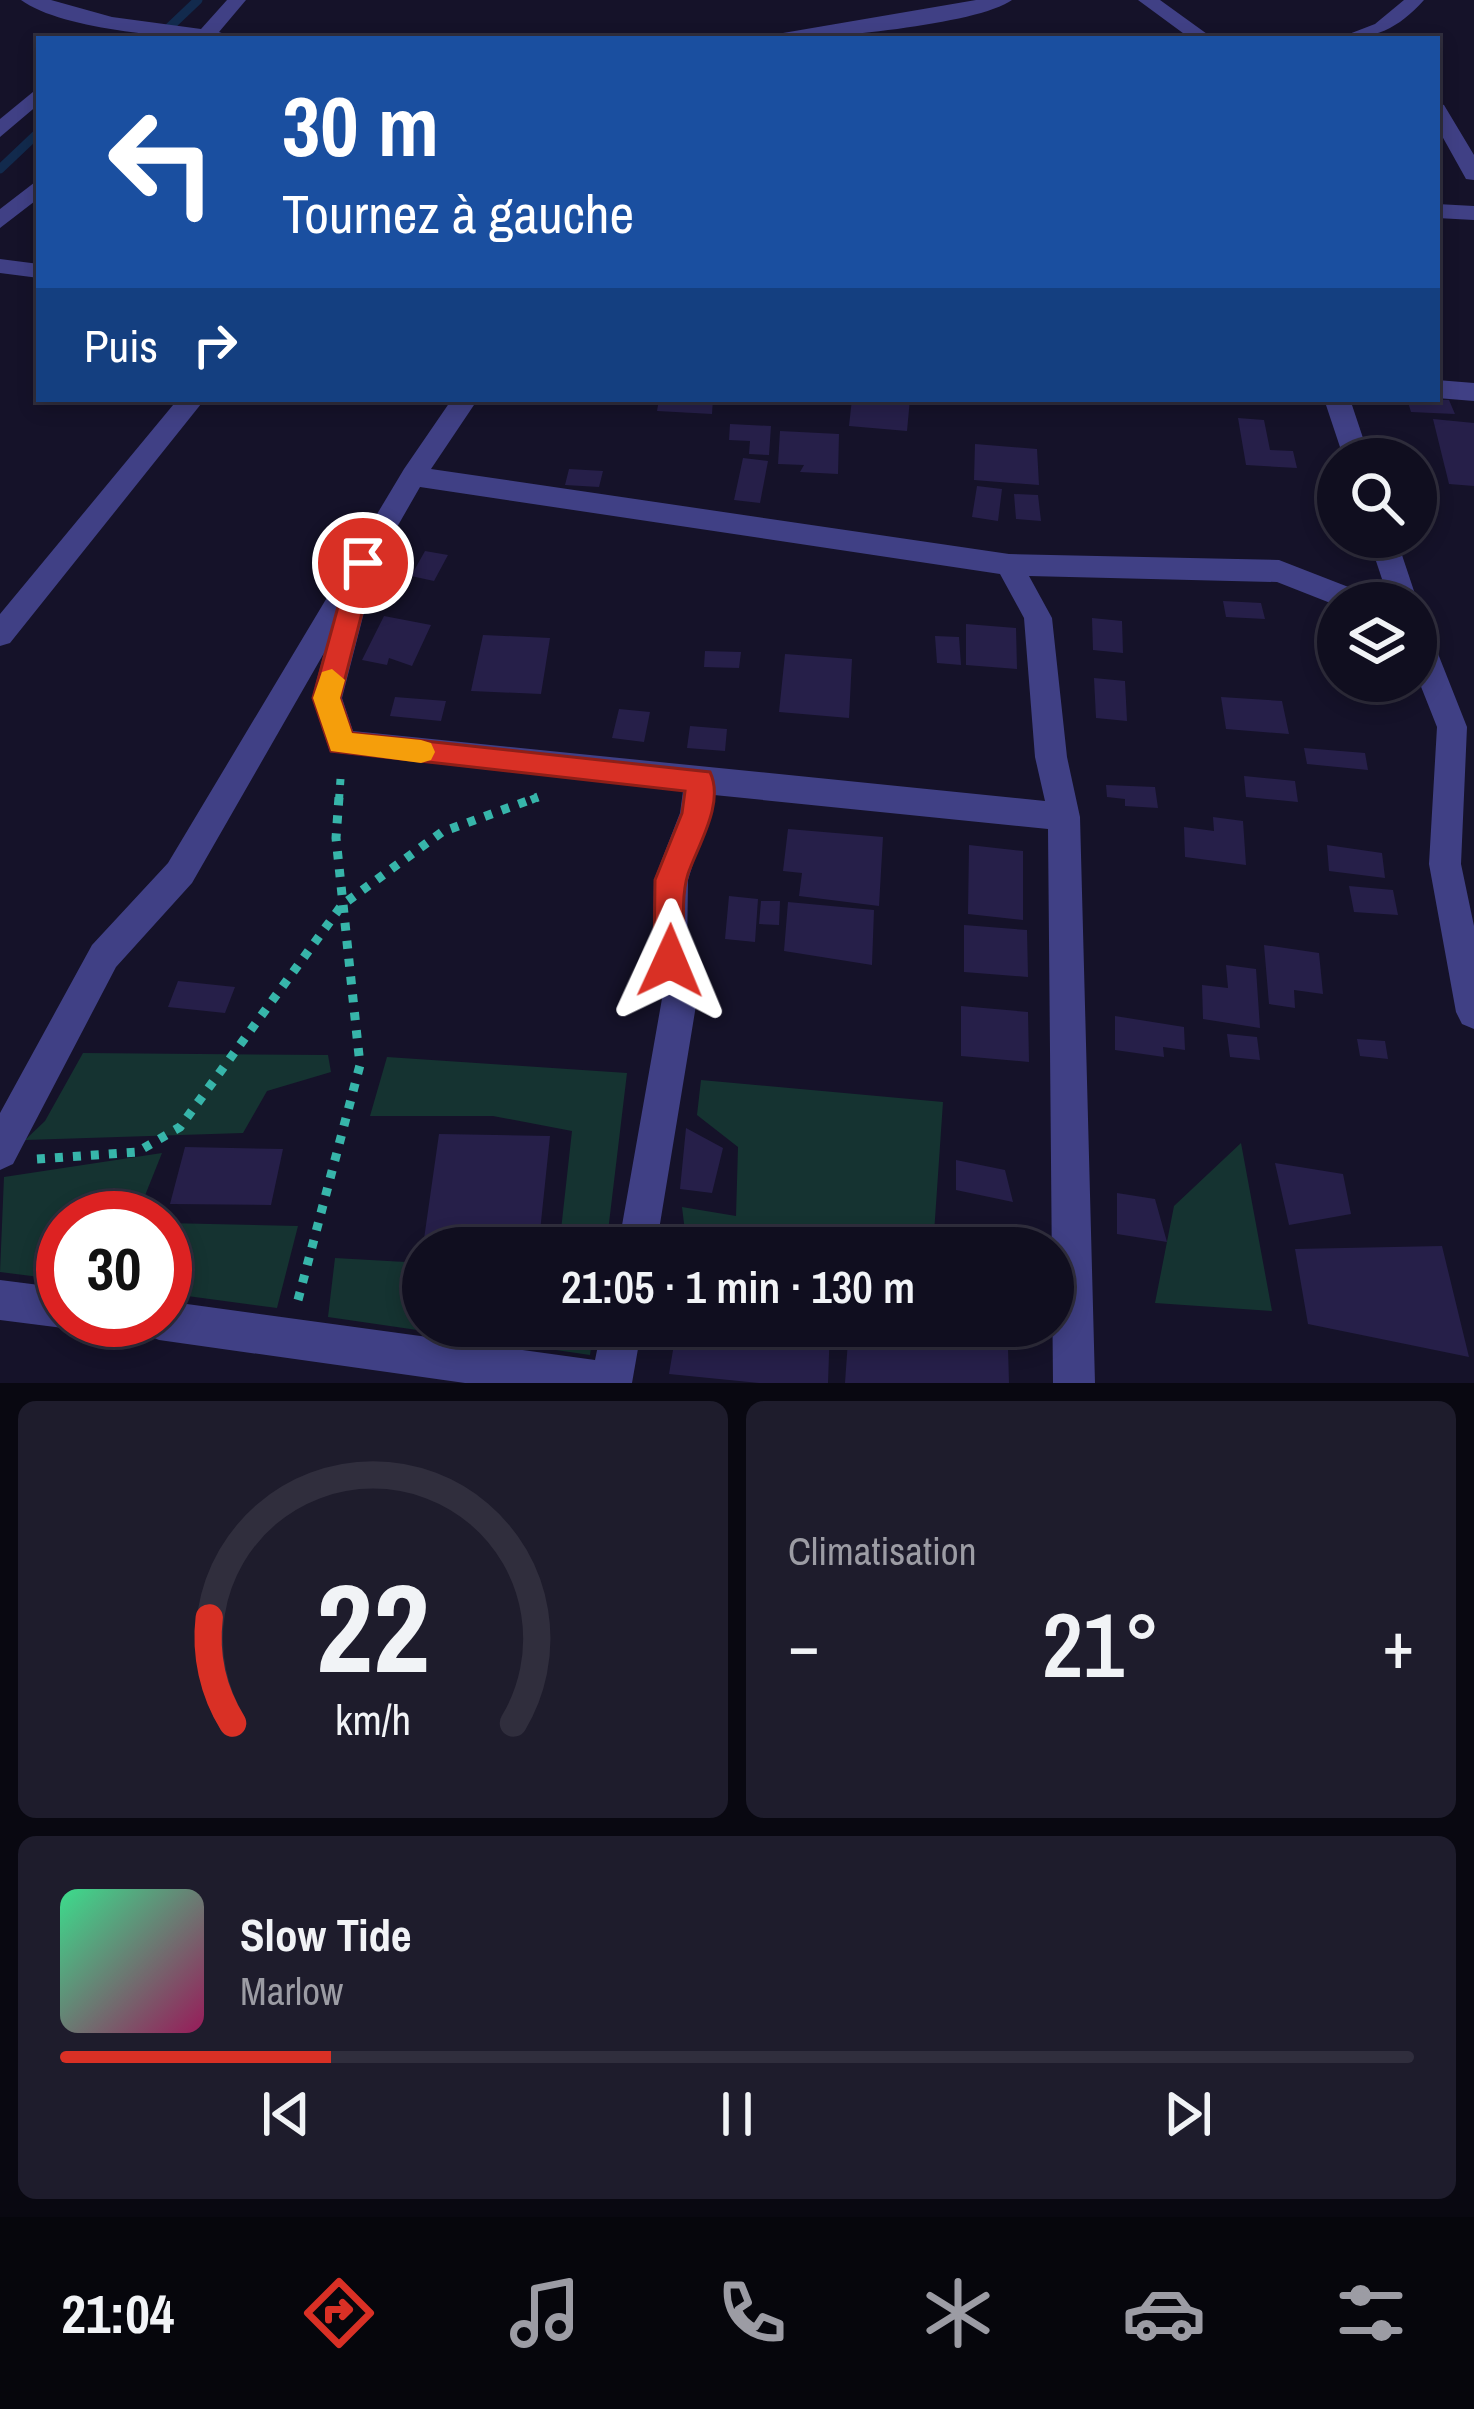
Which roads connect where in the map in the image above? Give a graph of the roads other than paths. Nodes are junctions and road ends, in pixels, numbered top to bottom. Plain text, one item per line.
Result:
1 (31, 0) edge
2 (121, 0) edge
3 (237, 0) edge
4 (1004, 0) edge
5 (1147, 0) edge
6 (1415, 0) edge
7 (110, 23) junction
8 (848, 28) edge
9 (1386, 33) edge
10 (97, 36) edge
11 (199, 36) edge
12 (214, 36) edge
13 (801, 36) edge
14 (1200, 36) edge
15 (36, 96) edge
16 (1440, 114) edge
17 (0, 131) edge
18 (1474, 174) edge
19 (36, 189) edge
20 (1440, 212) edge
21 (1474, 213) edge
22 (0, 221) edge
23 (0, 266) edge
24 (36, 271) edge
25 (1440, 389) edge
26 (1474, 392) edge
27 (190, 402) edge
28 (463, 402) edge
29 (1338, 402) edge
30 (1350, 438) edge
31 (413, 476) junction
32 (363, 563) junction
33 (1009, 565) junction
34 (1317, 586) edge
35 (0, 635) edge
36 (1437, 689) edge
37 (700, 781) junction
38 (1064, 817) junction
39 (1474, 1012) edge
40 (11, 1155) edge
41 (641, 1227) edge
42 (0, 1300) edge
43 (36, 1305) edge
44 (192, 1324) edge
45 (618, 1347) edge
46 (611, 1383) edge
47 (1074, 1383) edge

1 - 7 street
2 - 7 street
3 - 12 street
4 - 8 street
5 - 14 street
6 - 9 street
7 - 10 street
7 - 11 street
8 - 13 street
15 - 17 street
16 - 18 street
19 - 22 street
20 - 21 street
23 - 24 street
25 - 26 street
27 - 35 street
28 - 31 street
29 - 30 street
31 - 32 street
31 - 33 street
32 - 37 street
32 - 40 street
33 - 34 street
33 - 38 street
36 - 39 street
37 - 38 street
37 - 41 street
38 - 47 street
42 - 43 street
44 - 46 street
45 - 46 street

